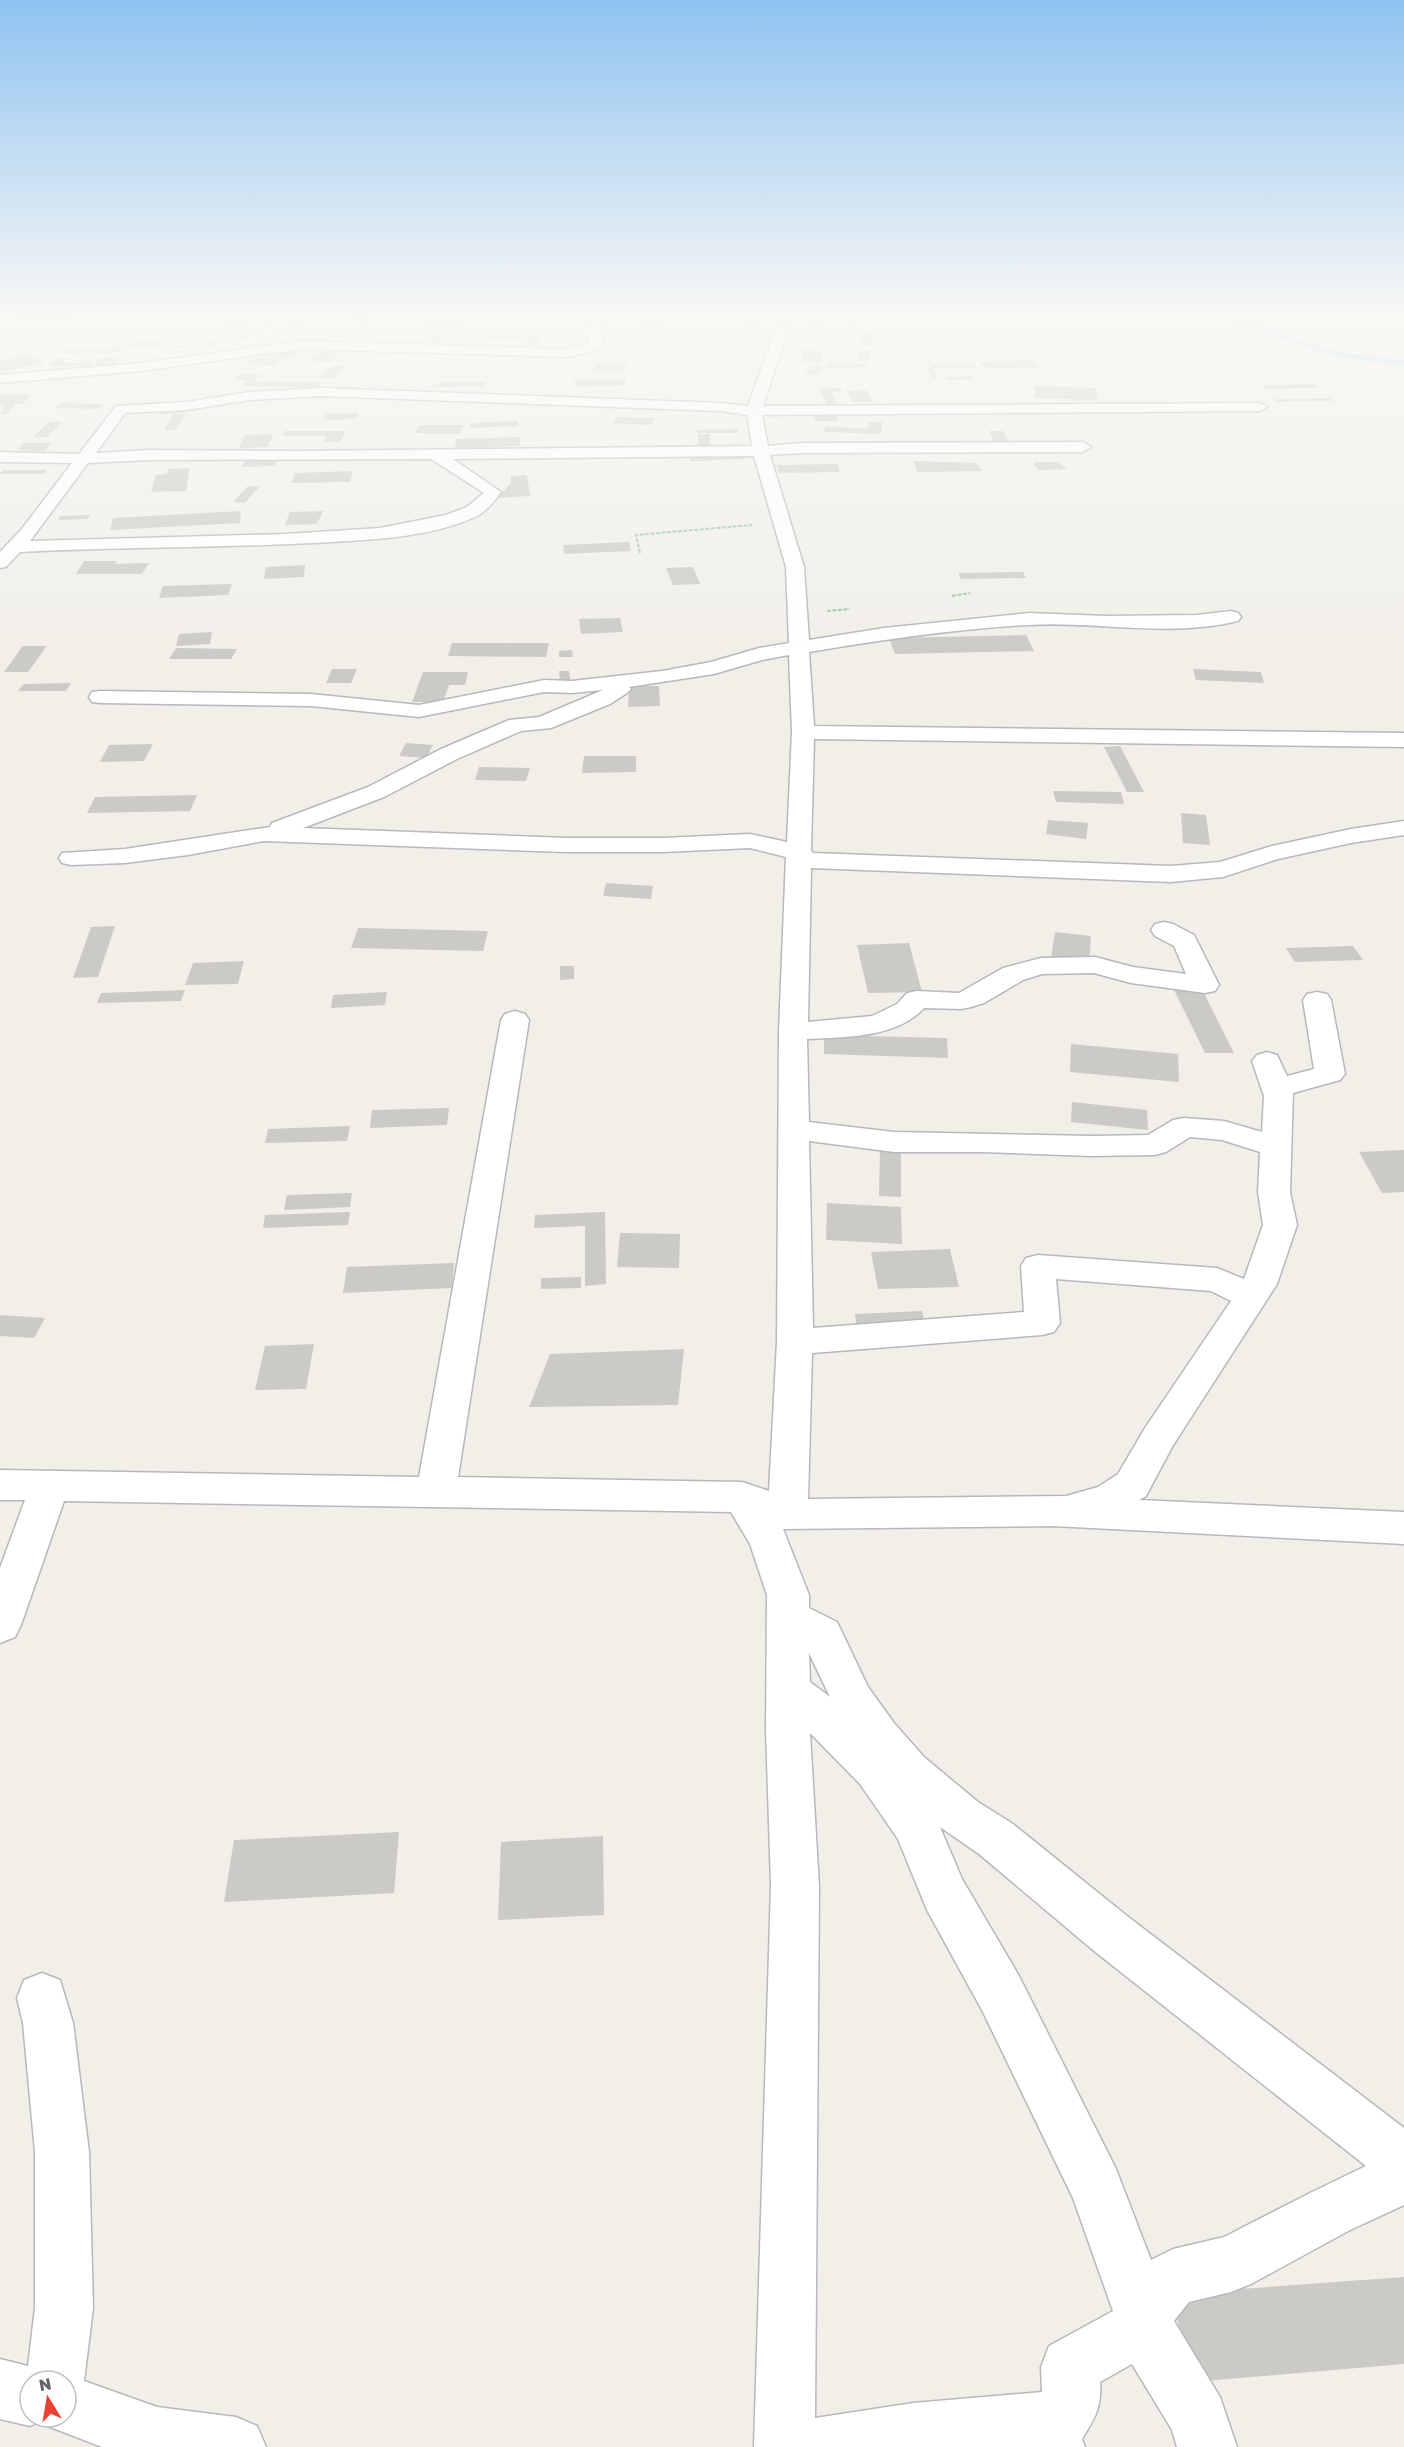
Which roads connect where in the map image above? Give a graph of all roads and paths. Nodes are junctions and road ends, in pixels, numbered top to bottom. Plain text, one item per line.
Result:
1 (107, 427) edge
2 (757, 427) edge
3 (1083, 447) dead end
4 (761, 451) junction
5 (434, 454) junction
6 (0, 458) edge
7 (83, 459) junction
8 (783, 525) junction
9 (14, 547) junction
10 (640, 553) dead end
11 (0, 563) edge
12 (1231, 617) dead end
13 (799, 648) junction
14 (634, 681) junction
15 (572, 687) junction
16 (518, 691) junction
17 (100, 697) dead end
18 (602, 699) junction
19 (517, 724) junction
20 (803, 732) junction
21 (1404, 740) edge
22 (1404, 828) edge
23 (264, 834) junction
24 (801, 856) junction
25 (71, 858) dead end
26 (1164, 930) dead end
27 (1317, 1000) dead end
28 (515, 1020) dead end
29 (793, 1032) junction
30 (795, 1130) junction
31 (1276, 1146) junction
32 (1251, 1297) junction
33 (795, 1342) junction
34 (0, 1485) edge
35 (50, 1486) junction
36 (436, 1492) junction
37 (742, 1497) junction
38 (1052, 1511) junction
39 (788, 1515) junction
40 (1404, 1528) edge
41 (788, 1617) junction
42 (0, 1625) edge
43 (788, 1691) junction
44 (42, 1998) dead end
45 (1404, 2162) edge
46 (1404, 2177) edge
47 (1143, 2316) junction
48 (56, 2369) edge
49 (0, 2389) edge
50 (18, 2393) edge
51 (78, 2408) edge
52 (1047, 2434) edge
53 (236, 2447) edge
54 (783, 2447) edge
55 (817, 2447) edge
56 (1207, 2447) edge

1 - 7 street
2 - 4 street
3 - 4 street
4 - 5 street
4 - 8 street
5 - 7 street
5 - 9 street
6 - 7 street
7 - 9 street
8 - 10 path
8 - 13 street
9 - 11 street
12 - 13 street
13 - 14 street
13 - 20 street
14 - 15 street
14 - 18 street
15 - 16 street
15 - 18 street
16 - 17 street
16 - 19 street
18 - 19 street
19 - 23 street
20 - 21 street
20 - 24 street
22 - 24 street
23 - 24 street
23 - 25 street
24 - 29 street
26 - 29 street
27 - 31 street
28 - 36 street
29 - 30 street
30 - 31 street
30 - 33 street
31 - 32 street
32 - 33 street
32 - 38 street
33 - 39 street
34 - 35 street
35 - 36 street
35 - 42 street
36 - 37 street
37 - 39 street
37 - 41 street
38 - 39 street
38 - 40 street
41 - 43 street
41 - 45 street
43 - 47 street
43 - 54 street
44 - 48 street
46 - 47 street
47 - 52 street
47 - 56 street
49 - 50 street
51 - 53 street
52 - 55 street

